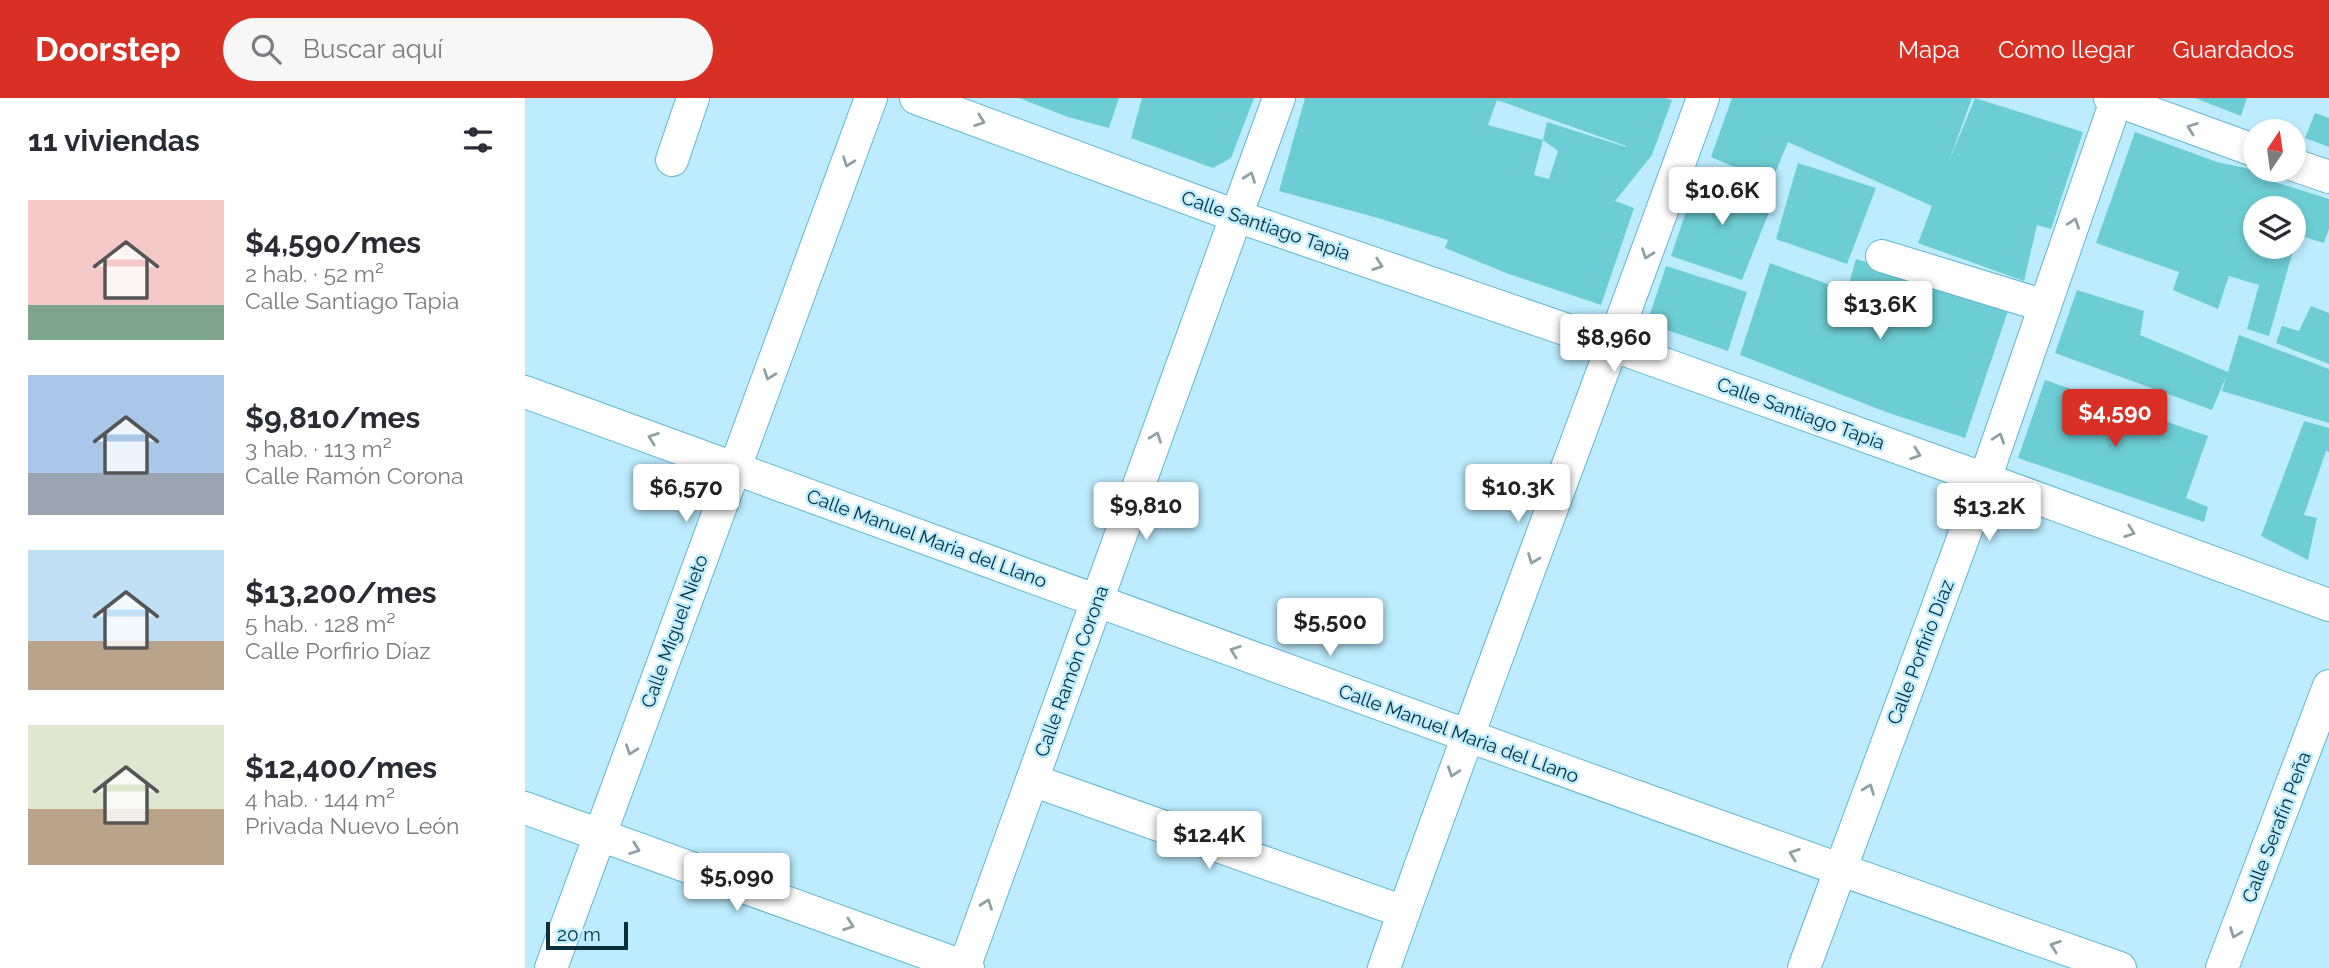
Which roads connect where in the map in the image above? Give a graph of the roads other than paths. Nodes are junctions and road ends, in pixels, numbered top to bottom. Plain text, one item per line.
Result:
1 (693, 98) edge
2 (871, 98) edge
3 (916, 98) edge
4 (1279, 98) edge
5 (1703, 98) edge
6 (2114, 99) edge
7 (2243, 146) edge
8 (672, 160) dead end
9 (2307, 169) edge
10 (2329, 177) edge
11 (1236, 216) junction
12 (1882, 256) dead end
13 (2045, 306) junction
14 (1614, 346) junction
15 (525, 392) edge
16 (734, 468) junction
17 (1985, 479) junction
18 (1098, 600) junction
19 (2329, 604) edge
20 (2329, 686) edge
21 (1466, 737) junction
22 (1032, 780) junction
23 (525, 808) edge
24 (599, 836) junction
25 (1838, 870) junction
26 (1404, 912) junction
27 (966, 967) edge
28 (551, 968) edge
29 (1384, 968) edge
30 (1804, 968) edge
31 (2120, 968) edge
32 (2222, 968) edge

1 - 8 street
2 -> 16 street, Calle Miguel Nieto
3 -> 11 street, Calle Santiago Tapia
11 -> 4 street, Calle Ramón Corona
5 -> 14 street
7 -> 6 street
13 -> 6 street, Calle Porfirio Díaz
9 - 10 street
11 -> 14 street, Calle Santiago Tapia
18 -> 11 street, Calle Ramón Corona
12 - 13 street
17 -> 13 street, Calle Porfirio Díaz
14 -> 17 street, Calle Santiago Tapia
14 -> 21 street
16 -> 15 street, Calle Manuel Maria del Llano
16 - 18 street, Calle Manuel Maria del Llano
16 -> 24 street, Calle Miguel Nieto
17 -> 19 street, Calle Santiago Tapia
25 -> 17 street, Calle Porfirio Díaz
21 -> 18 street, Calle Manuel Maria del Llano
18 - 22 street, Calle Ramón Corona
20 -> 32 street, Calle Serafín Peña
25 -> 21 street, Calle Manuel Maria del Llano
21 -> 26 street
22 - 26 street
27 -> 22 street, Calle Ramón Corona
23 - 24 street
24 -> 27 street
24 - 28 street, Calle Miguel Nieto
25 - 30 street, Calle Porfirio Díaz
31 -> 25 street, Calle Manuel Maria del Llano
26 - 29 street

